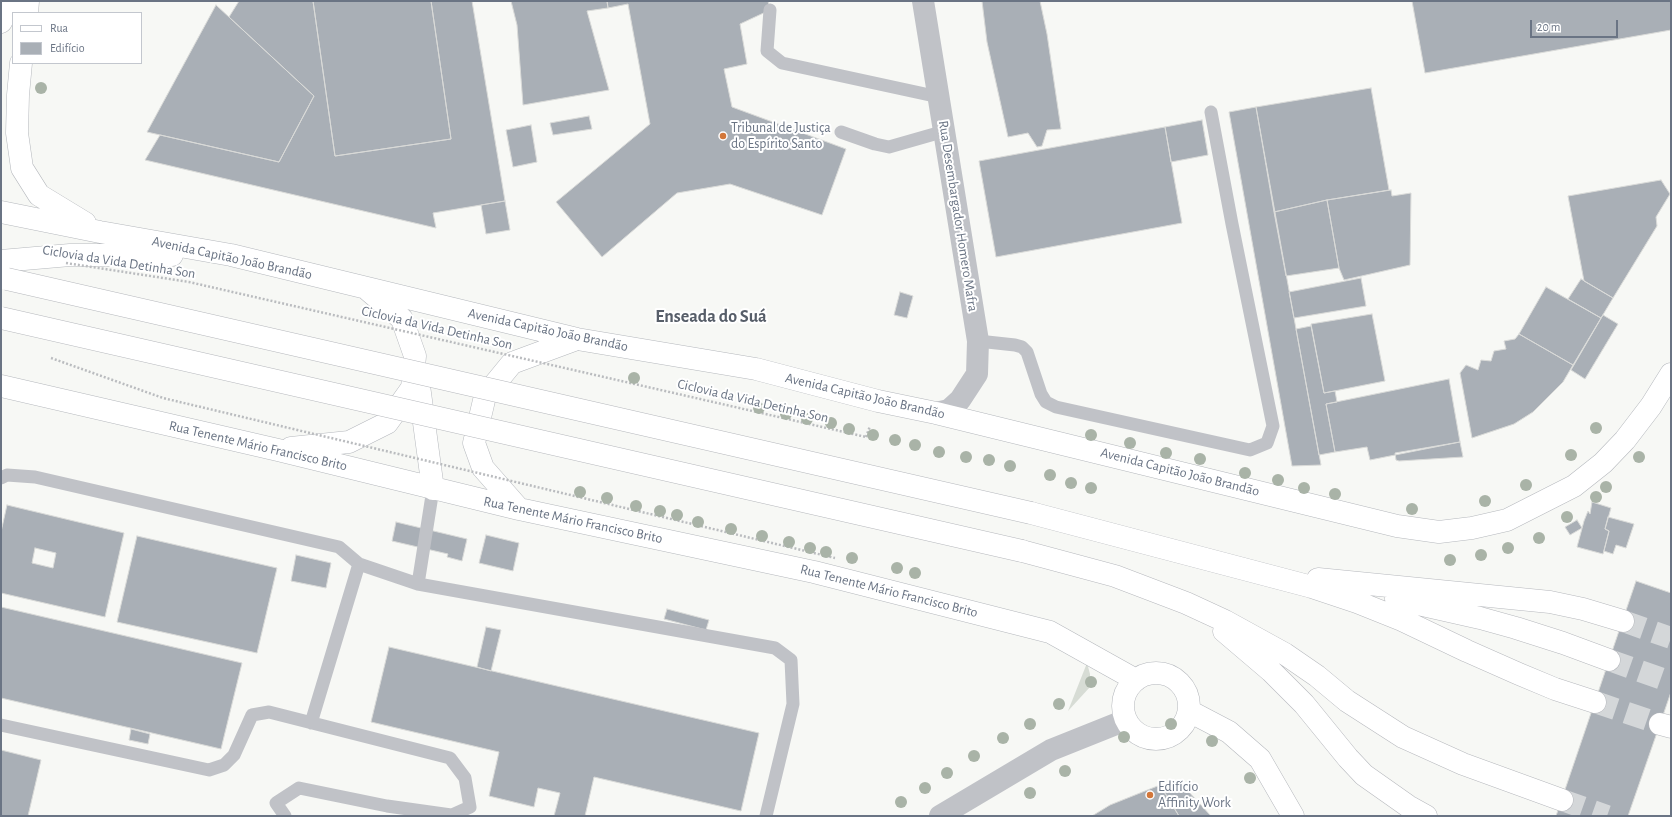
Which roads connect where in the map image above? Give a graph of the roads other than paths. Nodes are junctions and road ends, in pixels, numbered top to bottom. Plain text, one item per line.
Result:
1 (12, 1) edge
2 (28, 1) edge
3 (923, 1) edge
4 (770, 10) dead end
5 (27, 12) edge
6 (1, 22) edge
7 (21, 64) edge
8 (939, 97) junction
9 (1211, 112) dead end
10 (945, 131) junction
11 (841, 132) dead end
12 (1, 212) edge
13 (100, 232) junction
14 (231, 255) junction
15 (1, 261) edge
16 (1, 277) edge
17 (364, 287) junction
18 (1, 318) edge
19 (578, 339) junction
20 (978, 341) junction
21 (415, 356) junction
22 (1671, 374) edge
23 (1, 386) edge
24 (936, 413) junction
25 (278, 450) junction
26 (1, 478) edge
27 (433, 488) junction
28 (520, 509) junction
29 (359, 564) junction
30 (1258, 572) junction
31 (418, 584) junction
32 (1186, 603) junction
33 (1623, 622) tunnel mouth
34 (1610, 660) tunnel mouth
35 (1136, 680) junction
36 (1595, 702) tunnel mouth
37 (1189, 711) junction
38 (1126, 720) junction
39 (312, 723) junction
40 (1, 725) edge
41 (1562, 800) tunnel mouth
42 (284, 816) edge
43 (450, 816) edge
44 (766, 816) edge
45 (940, 816) edge
46 (1293, 816) edge
47 (1426, 816) edge

1 - 6 main road
2 - 5 main road
3 - 8 street, Rua Desembargador Homero Mafra
4 - 8 lane
7 - 13 main road
8 - 10 street, Rua Desembargador Homero Mafra
9 - 20 lane
10 - 11 lane
10 - 20 street, Rua Desembargador Homero Mafra
12 - 13 main road, Avenida Capitão João Brandão
13 - 14 main road, Avenida Capitão João Brandão
14 - 15 main road
14 - 17 main road, Avenida Capitão João Brandão
16 - 30 main road, bridge
17 - 19 main road, Avenida Capitão João Brandão
17 - 21 main road
18 - 32 main road, bridge
19 - 24 main road, Avenida Capitão João Brandão
19 - 28 main road
20 - 24 street, Rua Desembargador Homero Mafra
21 - 25 main road
21 - 27 main road
22 - 24 main road, Avenida Capitão João Brandão
23 - 25 main road, Rua Tenente Mário Francisco Brito
25 - 27 main road, Rua Tenente Mário Francisco Brito
26 - 29 lane
27 - 28 main road, Rua Tenente Mário Francisco Brito
27 - 31 lane
28 - 35 main road, Rua Tenente Mário Francisco Brito
29 - 31 lane
29 - 39 lane
30 - 33 main road
30 - 34 main road
30 - 36 main road
31 - 44 lane
32 - 41 main road
32 - 47 main road
35 - 37 main road
35 - 38 main road
37 - 38 main road
37 - 46 main road
38 - 45 street
39 - 40 lane
39 - 43 lane
42 - 43 lane

